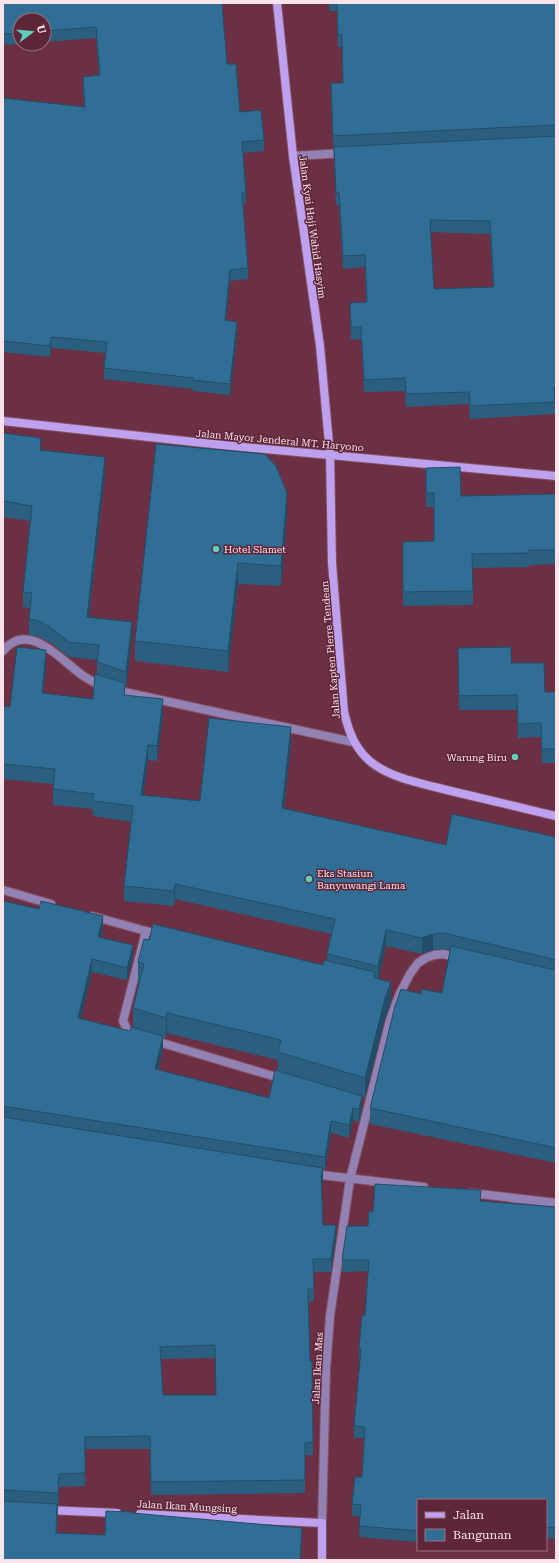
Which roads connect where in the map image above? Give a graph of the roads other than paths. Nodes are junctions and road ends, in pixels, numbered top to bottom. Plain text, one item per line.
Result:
1 (277, 3) edge
2 (349, 153) edge
3 (293, 156) junction
4 (3, 421) edge
5 (330, 454) junction
6 (556, 476) edge
7 (3, 651) edge
8 (353, 742) junction
9 (556, 816) edge
10 (3, 890) edge
11 (62, 907) edge
12 (84, 913) edge
13 (146, 931) junction
14 (169, 937) edge
15 (466, 960) edge
16 (293, 1082) edge
17 (306, 1172) edge
18 (350, 1179) junction
19 (429, 1188) edge
20 (461, 1192) edge
21 (556, 1203) edge
22 (35, 1510) edge
23 (322, 1523) junction
24 (322, 1560) edge

1 - 3 main road, Jalan Kyai Haji Wahid Hasyim
2 - 3 street
3 - 5 main road, Jalan Kyai Haji Wahid Hasyim
4 - 5 main road, Jalan Mayor Jenderal MT. Haryono
5 - 6 main road, Jalan Mayor Jenderal MT. Haryono
5 - 8 main road, Jalan Kapten Pierre Tendean
7 - 8 street
8 - 9 main road, Jalan Kapten Pierre Tendean
10 - 11 street
12 - 13 street
13 - 14 street
13 - 16 street
15 - 18 street, Jalan Ikan Mas
17 - 18 street
18 - 19 street
18 - 23 street, Jalan Ikan Mas
20 - 21 street
22 - 23 main road, Jalan Ikan Mungsing
23 - 24 main road, Jalan Ikan Mas

